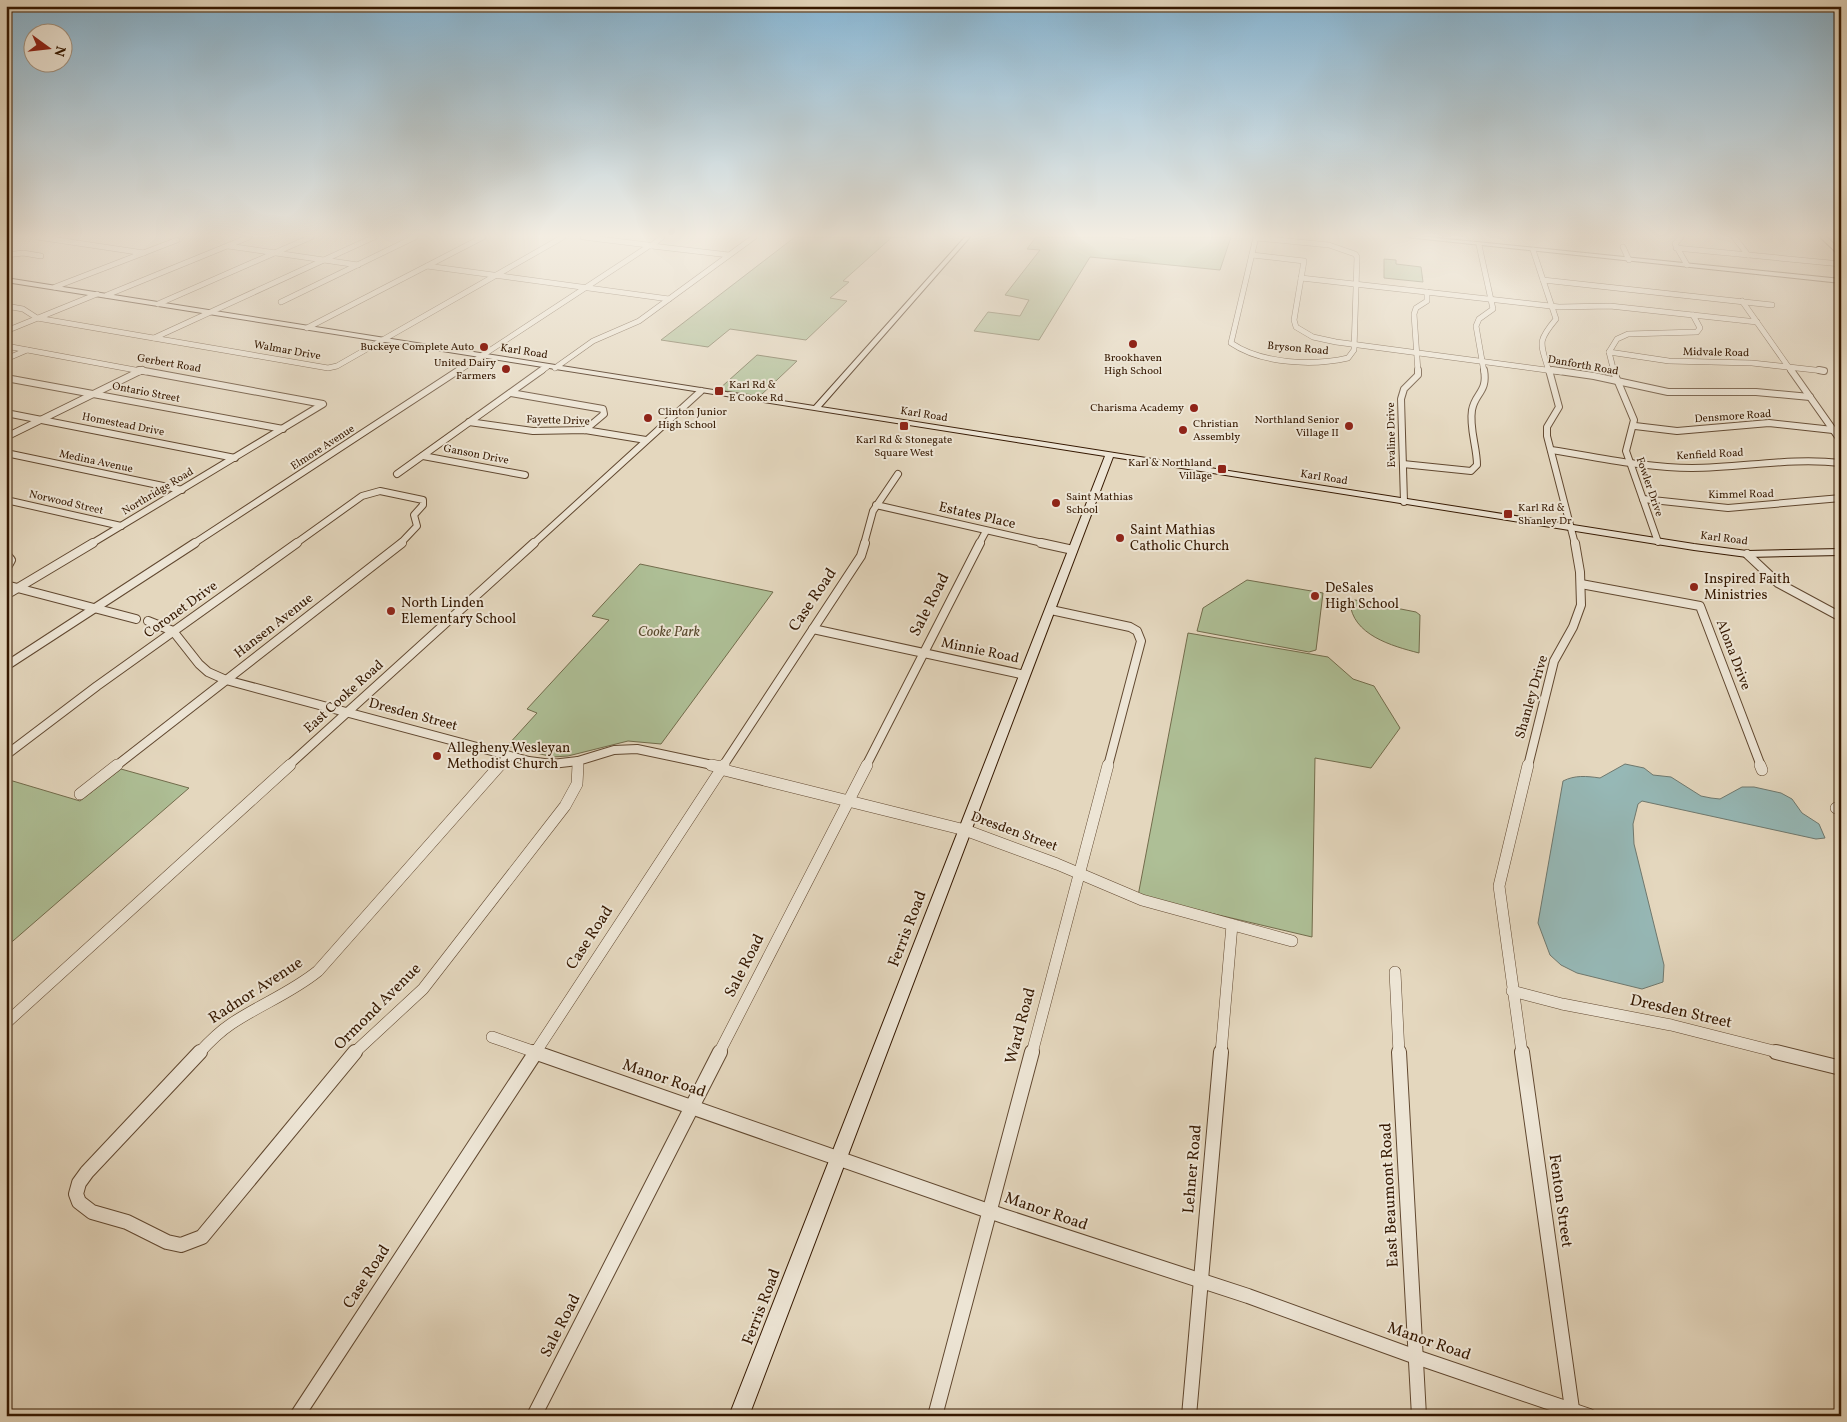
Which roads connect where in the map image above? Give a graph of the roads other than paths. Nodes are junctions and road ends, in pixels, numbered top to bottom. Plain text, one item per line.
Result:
1 (74, 303) edge
2 (154, 303) edge
3 (232, 303) edge
4 (355, 303) edge
5 (447, 303) edge
6 (562, 303) edge
7 (663, 303) edge
8 (910, 303) edge
9 (1239, 303) edge
10 (1296, 303) edge
11 (1355, 303) edge
12 (1425, 303) edge
13 (1492, 303) edge
14 (1529, 303) edge
15 (1744, 303) edge
16 (1766, 303) edge
17 (158, 304) joint
18 (1772, 304) dead end
19 (6, 306) edge
20 (1552, 306) junction
21 (211, 313) junction
22 (1693, 315) junction
23 (37, 318) junction
24 (1757, 322) junction
25 (307, 328) junction
26 (6, 330) edge
27 (154, 338) junction
28 (382, 340) junction
29 (1354, 344) junction
30 (6, 346) edge
31 (27, 350) junction
32 (1609, 352) junction
33 (1417, 353) junction
34 (482, 356) junction
35 (6, 359) edge
36 (1482, 361) junction
37 (547, 367) junction
38 (1788, 367) junction
39 (555, 368) junction
40 (144, 370) junction
41 (1549, 370) junction
42 (1824, 371) dead end
43 (6, 378) edge
44 (1618, 381) junction
45 (701, 391) junction
46 (511, 393) junction
47 (94, 394) junction
48 (1810, 397) junction
49 (320, 407) joint
50 (815, 409) junction
51 (6, 413) edge
52 (41, 420) junction
53 (469, 422) junction
54 (1634, 426) junction
55 (283, 429) junction
56 (585, 430) junction
57 (1833, 430) junction
58 (6, 437) edge
59 (646, 440) junction
60 (1841, 440) edge
61 (1551, 450) junction
62 (6, 453) edge
63 (422, 456) junction
64 (1109, 456) junction
65 (235, 458) junction
66 (1629, 462) junction
67 (1841, 463) edge
68 (1403, 464) junction
69 (397, 474) dead end
70 (898, 474) dead end
71 (525, 475) dead end
72 (182, 490) junction
73 (375, 491) joint
74 (1841, 498) edge
75 (1643, 499) junction
76 (6, 500) edge
77 (1404, 502) junction
78 (876, 505) junction
79 (121, 526) junction
80 (1570, 528) junction
81 (986, 531) junction
82 (1658, 542) junction
83 (1073, 550) junction
84 (1841, 552) edge
85 (6, 554) edge
86 (1747, 554) junction
87 (6, 569) edge
88 (1581, 584) junction
89 (6, 585) edge
90 (17, 588) junction
91 (6, 594) edge
92 (94, 608) junction
93 (1051, 610) junction
94 (1841, 617) edge
95 (136, 619) dead end
96 (148, 622) dead end
97 (813, 629) junction
98 (172, 631) junction
99 (924, 653) junction
100 (6, 666) edge
101 (1025, 675) junction
102 (226, 680) junction
103 (348, 713) junction
104 (6, 755) edge
105 (508, 756) junction
106 (578, 761) junction
107 (721, 768) junction
108 (1762, 770) dead end
109 (80, 794) dead end
110 (848, 801) junction
111 (965, 830) junction
112 (1079, 874) junction
113 (1232, 925) junction
114 (1292, 941) dead end
115 (1395, 972) dead end
116 (1512, 991) junction
117 (6, 1023) edge
118 (492, 1037) dead end
119 (535, 1051) junction
120 (1841, 1068) edge
121 (691, 1107) junction
122 (838, 1158) junction
123 (79, 1183) joint
124 (989, 1210) junction
125 (198, 1240) joint
126 (1201, 1281) junction
127 (1416, 1357) junction
128 (1573, 1413) edge
129 (297, 1416) edge
130 (534, 1416) edge
131 (739, 1416) edge
132 (935, 1416) edge
133 (1189, 1416) edge
134 (1419, 1416) edge
135 (1589, 1416) edge

1 - 23 street
2 - 17 main road, Karl Road
3 - 21 street
4 - 25 street
5 - 28 street
6 - 34 street, Elmore Avenue
7 - 39 street
8 - 50 main road
9 - 29 street, Bryson Road
10 - 29 street, Danforth Road
11 - 29 street
12 - 33 street, Evaline Drive
13 - 36 street
14 - 20 street
15 - 24 street
16 - 18 street
17 - 21 main road, Karl Road
19 - 23 street, Walmar Drive
20 - 22 street
20 - 41 street, Shanley Drive
21 - 25 main road, Karl Road
21 - 27 street
22 - 24 street
22 - 32 street
23 - 26 street
23 - 27 street, Walmar Drive
24 - 38 street
25 - 28 main road, Karl Road
27 - 28 street, Walmar Drive
28 - 34 main road, Karl Road
29 - 33 street, Danforth Road
30 - 31 street, Gerbert Road
31 - 35 street
31 - 40 street, Gerbert Road
32 - 38 street, Midvale Road
32 - 44 street
33 - 36 street, Danforth Road
33 - 68 street, Evaline Drive
34 - 37 main road, Karl Road
34 - 92 street, Elmore Avenue
36 - 41 street, Danforth Road
36 - 68 street
37 - 39 main road, Karl Road
37 - 46 street
38 - 42 street, Midvale Road
38 - 48 street
39 - 45 main road, Karl Road
40 - 47 street
40 - 49 street, Gerbert Road
41 - 44 street, Danforth Road
41 - 61 street, Shanley Drive
43 - 47 street, Ontario Street
44 - 48 street, Danforth Road
44 - 54 street
45 - 50 main road, Karl Road
45 - 59 street, East Cooke Road
46 - 53 street
46 - 56 street
47 - 52 street
47 - 55 street, Ontario Street
48 - 57 street
49 - 55 street, Northridge Road
50 - 64 main road, Karl Road
51 - 52 street, Homestead Drive
52 - 58 street
52 - 65 street, Homestead Drive
53 - 56 street, Fayette Drive
53 - 63 street
54 - 57 street, Densmore Road
54 - 66 street, Fowler Drive
55 - 65 street, Northridge Road
56 - 59 street, Fayette Drive
57 - 60 street
59 - 103 street, East Cooke Road
61 - 66 street, Kenfield Road
61 - 80 street, Shanley Drive
62 - 72 street, Medina Avenue
63 - 69 street
63 - 71 street, Ganson Drive
64 - 77 main road, Karl Road
64 - 83 main road, Ferris Road
65 - 72 street, Northridge Road
66 - 67 street, Kenfield Road
66 - 75 street, Fowler Drive
68 - 77 street, Evaline Drive
70 - 78 street, Case Road
72 - 79 street, Northridge Road
73 - 98 street, Coronet Drive
73 - 102 street, Hansen Avenue
74 - 75 street, Kimmel Road
75 - 82 street, Fowler Drive
76 - 79 street, Norwood Street
77 - 80 main road, Karl Road
78 - 81 street, Estates Place
78 - 97 street, Case Road
79 - 90 street, Northridge Road
80 - 82 main road, Karl Road
80 - 88 street, Shanley Drive
81 - 83 street, Estates Place
81 - 99 street, Sale Road
82 - 86 main road, Karl Road
83 - 93 main road, Ferris Road
84 - 86 main road, Karl Road
85 - 87 street
86 - 94 street
88 - 108 street, Alona Drive
88 - 116 street, Shanley Drive
89 - 90 street
90 - 91 street, Northridge Road
90 - 92 street
92 - 95 street
92 - 100 street, Elmore Avenue
93 - 101 main road, Ferris Road
93 - 112 street, Ward Road
96 - 98 street, Dresden Street
97 - 99 street, Minnie Road
97 - 107 street, Case Road
98 - 102 street, Dresden Street
98 - 104 street, Coronet Drive
99 - 101 street, Minnie Road
99 - 110 street, Sale Road
101 - 111 main road, Ferris Road
102 - 103 street, Dresden Street
102 - 109 street, Hansen Avenue
103 - 105 street, Dresden Street
103 - 117 street, East Cooke Road
105 - 106 street, Dresden Street
105 - 123 street, Radnor Avenue
106 - 107 street, Dresden Street
106 - 125 street, Ormond Avenue
107 - 110 street, Dresden Street
107 - 119 street, Case Road
110 - 111 street, Dresden Street
110 - 121 street, Sale Road
111 - 112 street, Dresden Street
111 - 122 main road, Ferris Road
112 - 113 street, Dresden Street
112 - 124 street, Ward Road
113 - 114 street, Dresden Street
113 - 126 street, Lehner Road
115 - 127 street, East Beaumont Road
116 - 120 street, Dresden Street
116 - 128 street, Fenton Street
118 - 119 street, Manor Road
119 - 121 street, Manor Road
119 - 129 street, Case Road
121 - 122 street, Manor Road
121 - 130 street, Sale Road
122 - 124 street, Manor Road
122 - 131 main road, Ferris Road
123 - 125 street
124 - 126 street, Manor Road
124 - 132 street, Ward Road
126 - 127 street, Manor Road
126 - 133 street, Lehner Road
127 - 128 street, Manor Road
127 - 134 street, East Beaumont Road
128 - 135 street, Manor Road

